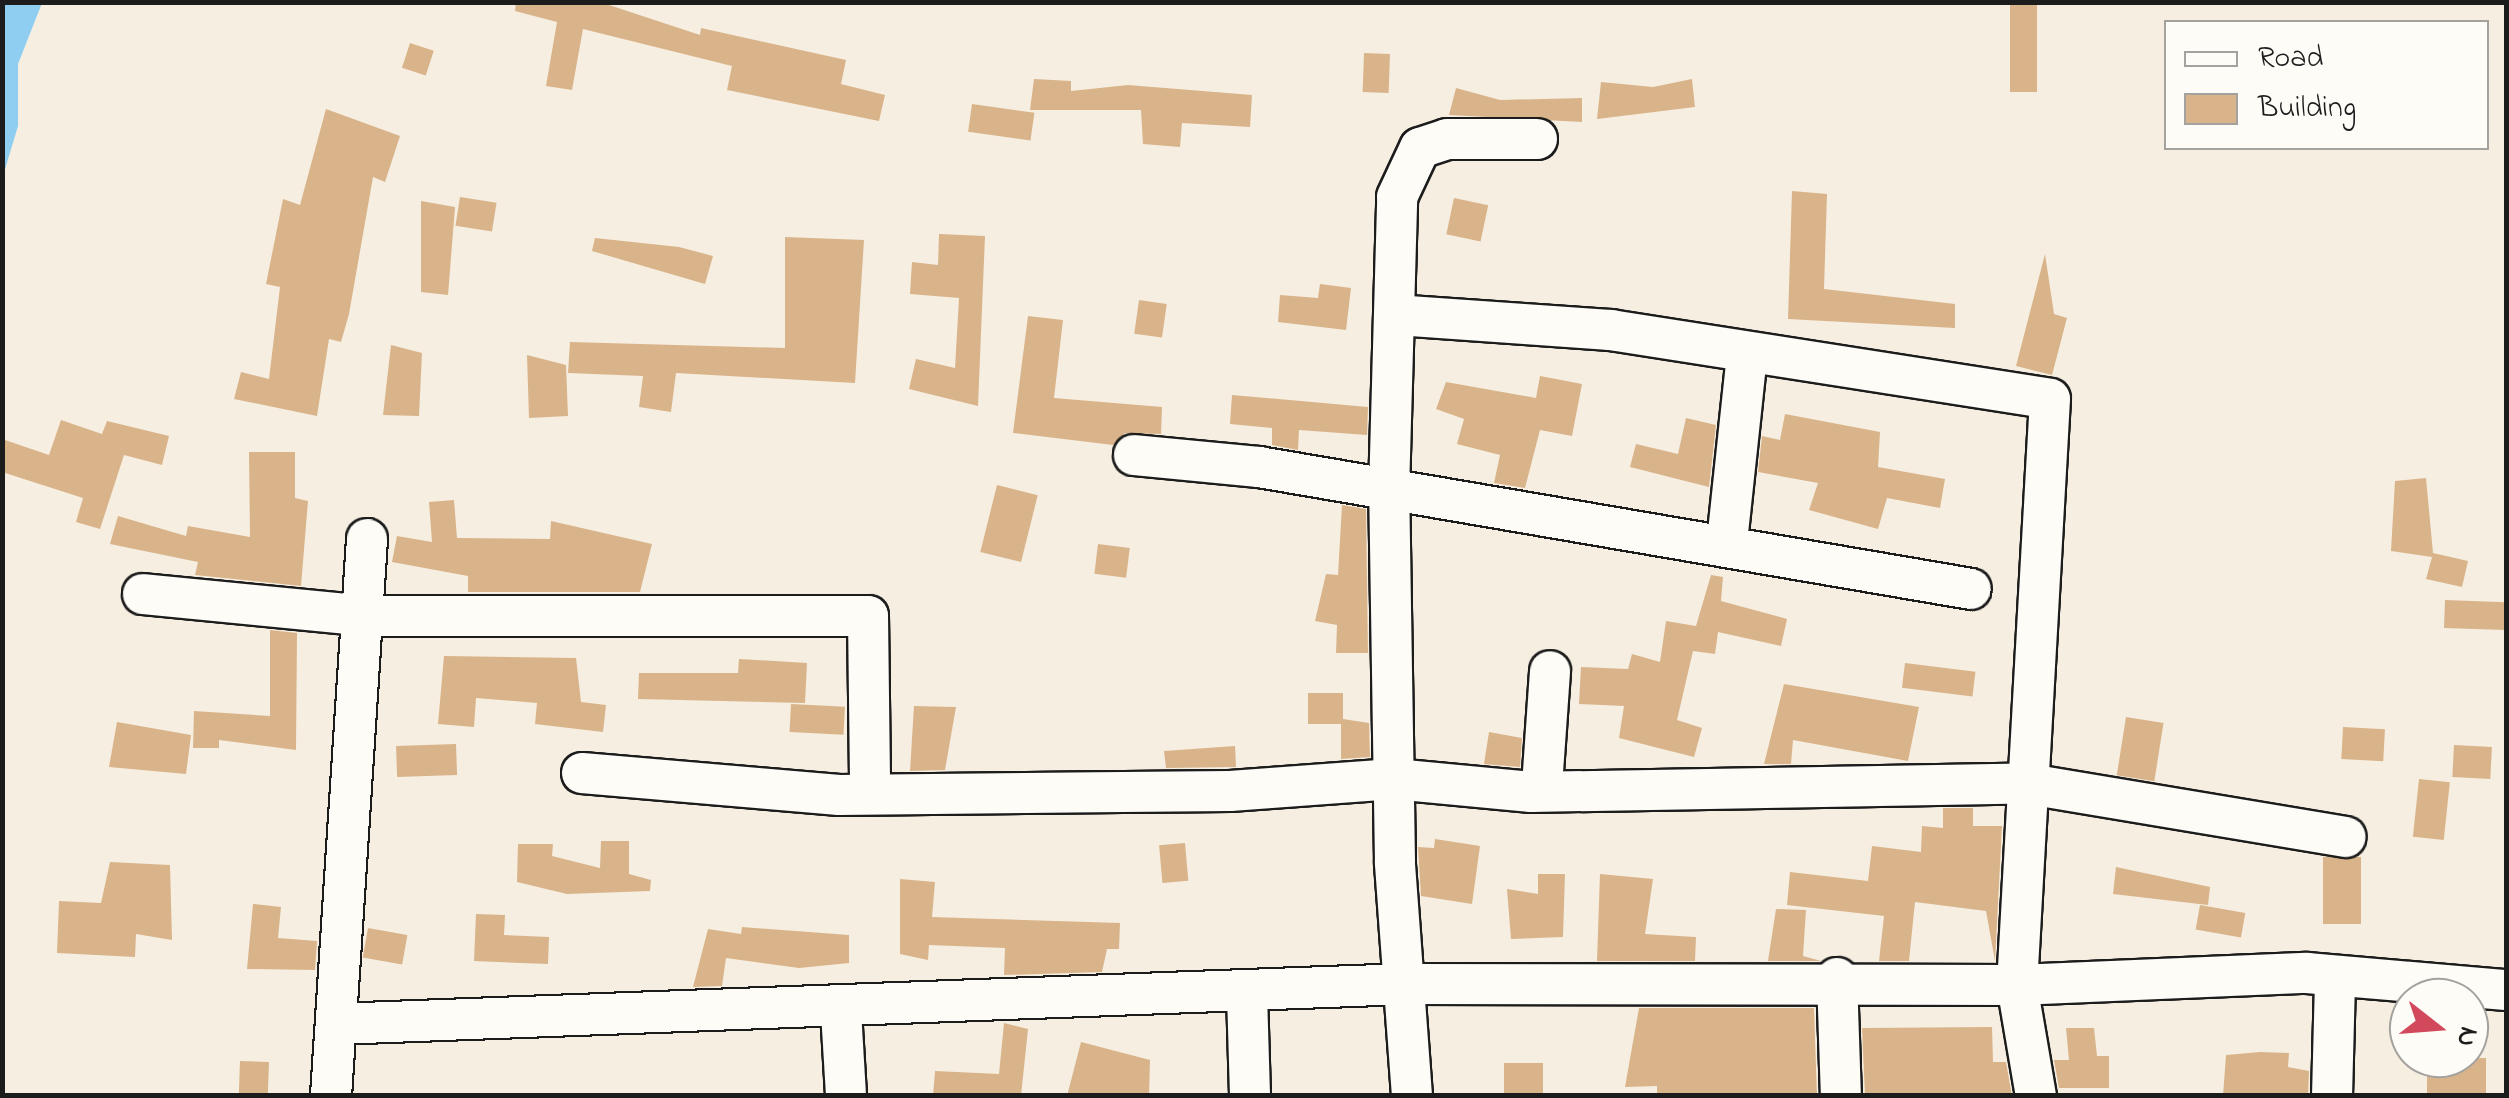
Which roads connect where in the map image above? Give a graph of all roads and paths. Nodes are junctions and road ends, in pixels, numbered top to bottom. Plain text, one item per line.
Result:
1 (1537, 139) dead end
2 (1396, 315) junction
3 (1747, 354) junction
4 (1134, 455) dead end
5 (1389, 492) junction
6 (367, 539) dead end
7 (1727, 542) junction
8 (1971, 589) dead end
9 (143, 594) dead end
10 (367, 616) junction
11 (1550, 671) dead end
12 (582, 773) dead end
13 (1394, 780) junction
14 (2023, 783) junction
15 (1542, 786) junction
16 (870, 790) junction
17 (2346, 838) dead end
18 (1837, 978) junction
19 (2335, 978) junction
20 (1408, 984) junction
21 (2017, 984) junction
22 (2506, 990) edge
23 (1247, 994) junction
24 (840, 1011) junction
25 (336, 1024) junction
26 (330, 1096) edge
27 (846, 1096) edge
28 (1250, 1096) edge
29 (1412, 1096) edge
30 (1841, 1096) edge
31 (2036, 1096) edge
32 (2332, 1096) edge

1 - 2 street
2 - 3 street
2 - 5 street
3 - 7 street
3 - 14 street
4 - 5 street
5 - 7 street
5 - 13 street
6 - 10 street
7 - 8 street
9 - 10 street
10 - 16 street
10 - 25 street
11 - 15 street
12 - 16 street
13 - 15 street
13 - 16 street
13 - 20 street
14 - 15 street
14 - 17 street
14 - 21 street
18 - 20 street
18 - 21 street
18 - 30 street
19 - 21 street
19 - 22 street
19 - 32 street
20 - 23 street
20 - 29 street
21 - 31 street
23 - 24 street
23 - 28 street
24 - 25 street
24 - 27 street
25 - 26 street

